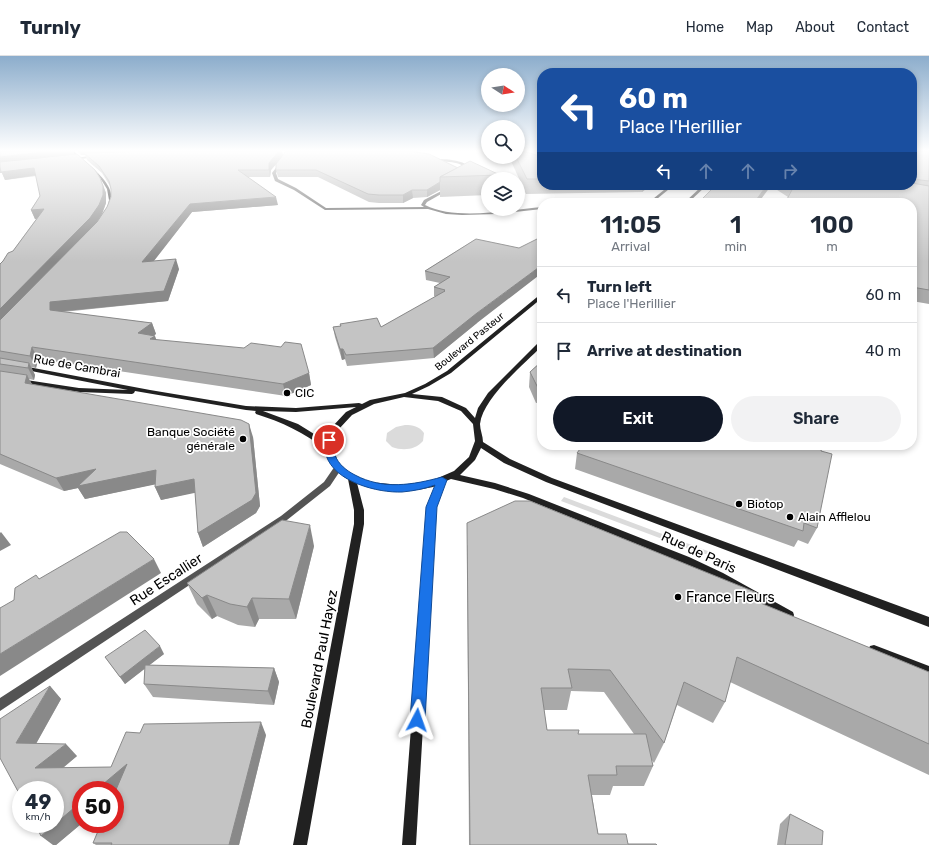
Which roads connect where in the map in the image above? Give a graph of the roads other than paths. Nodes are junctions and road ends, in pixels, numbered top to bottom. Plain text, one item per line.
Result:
1 (108, 188) edge
2 (291, 188) edge
3 (450, 188) edge
4 (666, 190) edge
5 (700, 190) edge
6 (656, 198) edge
7 (691, 198) edge
8 (427, 208) junction
9 (537, 208) edge
10 (108, 212) edge
11 (537, 299) edge
12 (537, 347) edge
13 (16, 367) edge
14 (0, 378) edge
15 (150, 392) junction
16 (404, 395) junction
17 (364, 404) junction
18 (246, 408) junction
19 (477, 423) junction
20 (480, 444) junction
21 (329, 447) junction
22 (338, 468) junction
23 (352, 478) junction
24 (447, 478) junction
25 (797, 619) edge
26 (929, 622) edge
27 (862, 645) edge
28 (929, 671) edge
29 (0, 705) edge
30 (300, 845) edge
31 (409, 845) edge

1 - 10 main road
2 - 8 street
3 - 8 street
4 - 6 main road
5 - 7 main road
8 - 9 street
11 - 16 main road, Boulevard Pasteur
12 - 19 main road
13 - 15 main road, Rue de Cambrai
14 - 15 main road, Rue de Cambrai
15 - 18 main road, Rue de Cambrai
16 - 17 main road
16 - 19 main road
17 - 18 main road, Rue de Cambrai
17 - 21 main road
18 - 21 main road, Rue de Cambrai
19 - 20 main road
20 - 24 main road
20 - 26 main road, Rue de Paris
21 - 22 main road
22 - 23 main road
22 - 29 street, Rue Escallier
23 - 24 main road
23 - 30 main road, Boulevard Paul Hayez
24 - 25 main road, Rue de Paris
24 - 31 main road
27 - 28 main road

